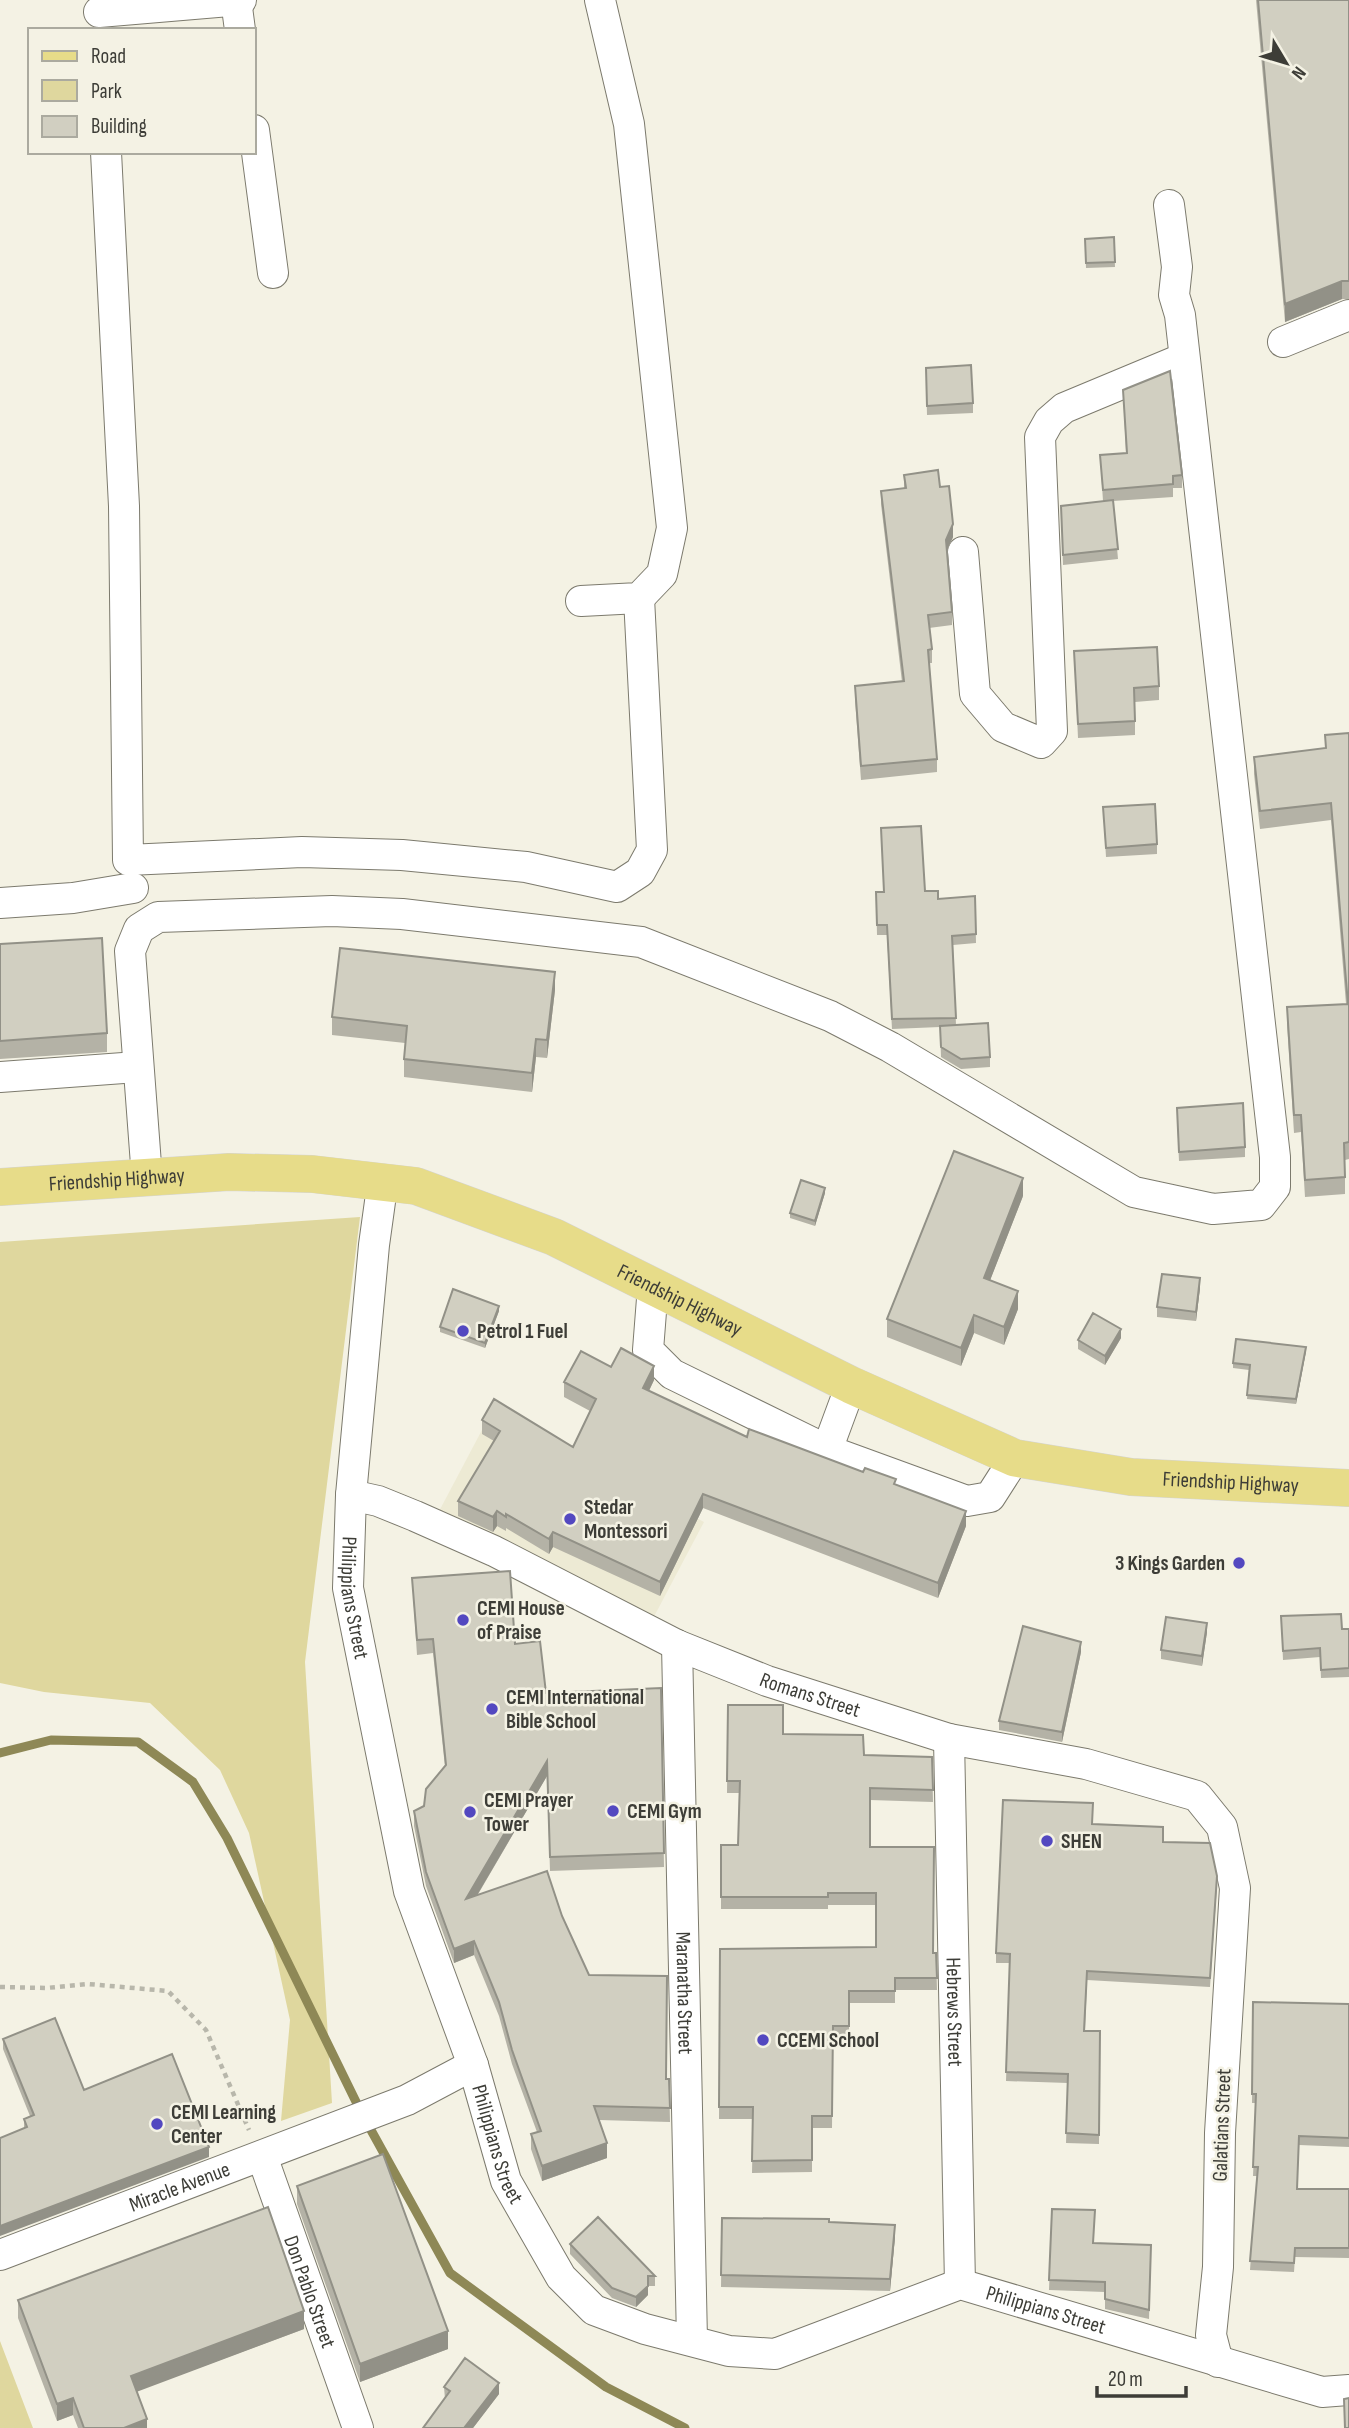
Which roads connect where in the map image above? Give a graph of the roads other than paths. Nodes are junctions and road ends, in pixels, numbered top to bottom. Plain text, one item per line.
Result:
1 (238, 0) edge
2 (600, 0) edge
3 (97, 14) edge
4 (240, 28) edge
5 (256, 144) edge
6 (106, 154) edge
7 (1169, 205) dead end
8 (274, 273) dead end
9 (1349, 314) edge
10 (1283, 342) dead end
11 (1184, 358) junction
12 (963, 552) dead end
13 (639, 598) junction
14 (582, 601) dead end
15 (130, 874) junction
16 (0, 903) edge
17 (139, 929) junction
18 (137, 1067) junction
19 (0, 1077) edge
20 (146, 1178) junction
21 (383, 1180) junction
22 (0, 1187) edge
23 (653, 1286) junction
24 (851, 1385) junction
25 (827, 1450) junction
26 (1015, 1458) junction
27 (1349, 1488) edge
28 (351, 1495) junction
29 (677, 1645) junction
30 (949, 1739) junction
31 (1235, 1888) joint
32 (473, 2065) junction
33 (262, 2156) junction
34 (0, 2255) edge
35 (960, 2284) junction
36 (692, 2340) junction
37 (1217, 2362) junction
38 (1349, 2390) edge
39 (358, 2428) edge

1 - 3 street
1 - 4 street
2 - 13 street
5 - 8 street
6 - 15 street
7 - 11 street
9 - 10 street
11 - 12 street
11 - 17 street
13 - 14 street
13 - 15 street
15 - 16 street
15 - 17 street
17 - 18 street
18 - 19 street
18 - 20 street
20 - 21 main road, Friendship Highway
20 - 22 main road, Friendship Highway
21 - 23 main road, Friendship Highway
21 - 28 street, Philippians Street
23 - 24 main road, Friendship Highway
23 - 25 street
24 - 25 street
24 - 26 main road, Friendship Highway
25 - 26 street
26 - 27 main road, Friendship Highway
28 - 29 street, Romans Street
28 - 32 street, Philippians Street
29 - 30 street, Romans Street
29 - 36 street, Maranatha Street
30 - 31 street, Romans Street
30 - 35 street, Hebrews Street
31 - 37 street, Galatians Street
32 - 33 street, Miracle Avenue
32 - 36 street, Philippians Street
33 - 34 street, Miracle Avenue
33 - 39 street, Don Pablo Street
35 - 36 street, Philippians Street
35 - 37 street, Philippians Street
37 - 38 street, Philippians Street

